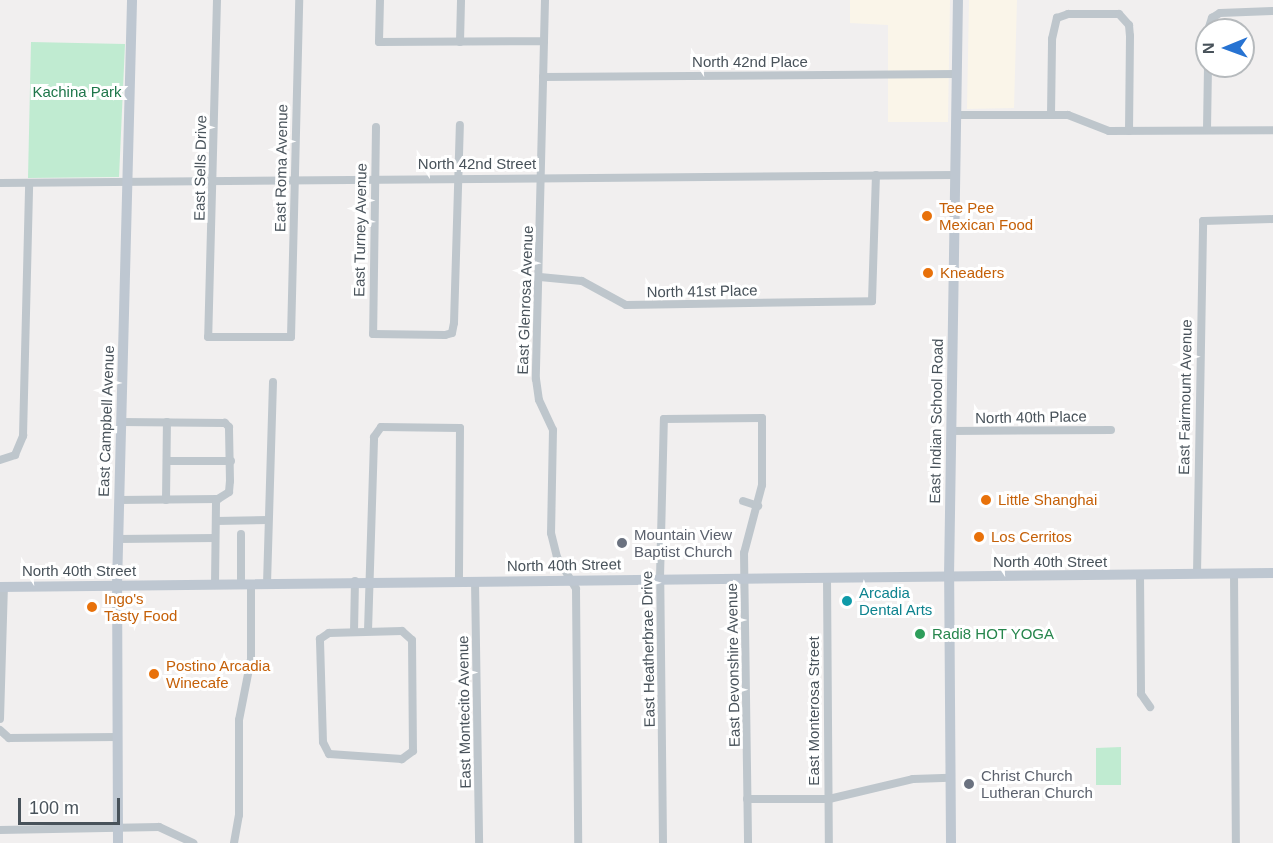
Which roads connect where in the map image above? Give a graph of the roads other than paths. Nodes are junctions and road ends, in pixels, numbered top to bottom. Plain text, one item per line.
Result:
1 (132, 0) edge
2 (217, 0) edge
3 (299, 0) edge
4 (380, 0) edge
5 (461, 0) edge
6 (545, 0) edge
7 (958, 0) edge
8 (1273, 11) edge
9 (1214, 18) edge
10 (544, 41) junction
11 (460, 42) junction
12 (957, 74) junction
13 (543, 77) junction
14 (1208, 78) edge
15 (1051, 115) junction
16 (956, 116) junction
17 (460, 125) dead end
18 (376, 127) dead end
19 (1207, 130) junction
20 (1273, 130) edge
21 (1129, 131) junction
22 (955, 174) junction
23 (876, 175) junction
24 (458, 177) junction
25 (541, 177) junction
26 (375, 178) junction
27 (294, 179) junction
28 (213, 180) junction
29 (0, 183) edge
30 (29, 183) junction
31 (127, 183) junction
32 (1273, 219) edge
33 (540, 277) junction
34 (208, 337) joint
35 (273, 382) dead end
36 (664, 419) joint
37 (121, 422) junction
38 (167, 422) junction
39 (1111, 430) dead end
40 (951, 431) junction
41 (1, 460) edge
42 (231, 461) junction
43 (167, 462) junction
44 (216, 499) junction
45 (119, 500) junction
46 (166, 500) junction
47 (744, 501) dead end
48 (758, 506) junction
49 (268, 520) junction
50 (216, 521) junction
51 (241, 534) dead end
52 (215, 538) junction
53 (118, 539) junction
54 (1234, 573) junction
55 (1273, 573) edge
56 (1197, 574) junction
57 (1140, 576) junction
58 (660, 578) junction
59 (827, 578) junction
60 (949, 578) junction
61 (572, 579) junction
62 (746, 579) junction
63 (355, 581) junction
64 (369, 581) junction
65 (459, 581) junction
66 (475, 581) junction
67 (246, 584) junction
68 (267, 584) junction
69 (215, 585) junction
70 (117, 586) junction
71 (2, 587) edge
72 (355, 603) junction
73 (367, 603) junction
74 (354, 632) junction
75 (368, 632) junction
76 (1150, 707) dead end
77 (0, 719) edge
78 (0, 732) edge
79 (117, 737) junction
80 (950, 778) junction
81 (747, 799) junction
82 (829, 800) junction
83 (118, 826) junction
84 (0, 830) edge
85 (118, 843) edge
86 (194, 843) edge
87 (234, 843) edge
88 (479, 843) edge
89 (578, 843) edge
90 (663, 843) edge
91 (748, 843) edge
92 (829, 843) edge
93 (951, 843) edge
94 (1236, 843) edge

1 - 31 main road, East Campbell Avenue
2 - 28 street, East Sells Drive
3 - 27 street, East Roma Avenue
4 - 11 street
5 - 11 street
6 - 10 street, East Glenrosa Avenue
7 - 12 main road, East Indian School Road
8 - 9 street
10 - 11 street
10 - 13 street, East Glenrosa Avenue
12 - 13 street, North 42nd Place
12 - 16 main road, East Indian School Road
13 - 25 street, East Glenrosa Avenue
14 - 19 street
15 - 16 street
15 - 21 street
15 - 21 street
16 - 22 main road, East Indian School Road
17 - 24 street
18 - 26 street, East Turney Avenue
19 - 20 street
19 - 21 street
22 - 23 street, North 42nd Street
22 - 40 main road, East Indian School Road
23 - 25 street, North 42nd Street
23 - 33 street, North 41st Place
24 - 25 street, North 42nd Street
24 - 26 street, North 42nd Street
24 - 26 street, East Turney Avenue
25 - 33 street, East Glenrosa Avenue
26 - 27 street, North 42nd Street
27 - 28 street, North 42nd Street
27 - 34 street, East Roma Avenue
28 - 31 street, North 42nd Street
28 - 34 street, East Sells Drive
29 - 30 street, North 42nd Street
30 - 31 street, North 42nd Street
30 - 41 street
31 - 37 main road, East Campbell Avenue
32 - 56 street, East Fairmount Avenue
33 - 61 street, East Glenrosa Avenue
35 - 49 street
36 - 48 street, East Devonshire Avenue
36 - 58 street, East Heatherbrae Drive
37 - 38 street
37 - 45 main road, East Campbell Avenue
38 - 42 street
38 - 43 street
39 - 40 street, North 40th Place
40 - 60 main road, East Indian School Road
42 - 43 street
42 - 44 street
43 - 46 street
44 - 46 street
44 - 50 street
45 - 46 street
45 - 53 main road, East Campbell Avenue
47 - 48 street
48 - 62 street, East Devonshire Avenue
49 - 50 street
49 - 68 street
50 - 52 street
51 - 67 street
52 - 53 street
52 - 69 street
53 - 70 main road, East Campbell Avenue
54 - 55 main road, North 40th Street
54 - 56 main road, North 40th Street
54 - 94 street
56 - 57 main road, North 40th Street
57 - 60 main road, North 40th Street
57 - 76 street
58 - 61 main road, North 40th Street
58 - 62 main road, North 40th Street
58 - 90 street, East Heatherbrae Drive
59 - 60 main road, North 40th Street
59 - 62 main road, North 40th Street
59 - 82 street, East Monterosa Street
60 - 80 main road, East Indian School Road
61 - 66 main road, North 40th Street
61 - 89 street, East Glenrosa Avenue
62 - 81 street, East Devonshire Avenue
63 - 64 main road, North 40th Street
63 - 68 main road, North 40th Street
63 - 72 street
64 - 65 main road, North 40th Street
64 - 65 street
64 - 73 street
65 - 66 main road, North 40th Street
66 - 88 street, East Montecito Avenue
67 - 68 main road, North 40th Street
67 - 69 main road, North 40th Street
67 - 87 street
69 - 70 main road, North 40th Street
70 - 71 main road, North 40th Street
70 - 79 main road, East Campbell Avenue
71 - 77 street
72 - 73 street
72 - 74 street
73 - 75 street
74 - 75 street
74 - 75 street
78 - 79 street
79 - 83 main road, East Campbell Avenue
80 - 82 street
80 - 93 main road, East Indian School Road
81 - 82 street
81 - 91 street, East Devonshire Avenue
82 - 92 street, East Monterosa Street
83 - 84 street
83 - 85 main road, East Campbell Avenue
83 - 86 street

